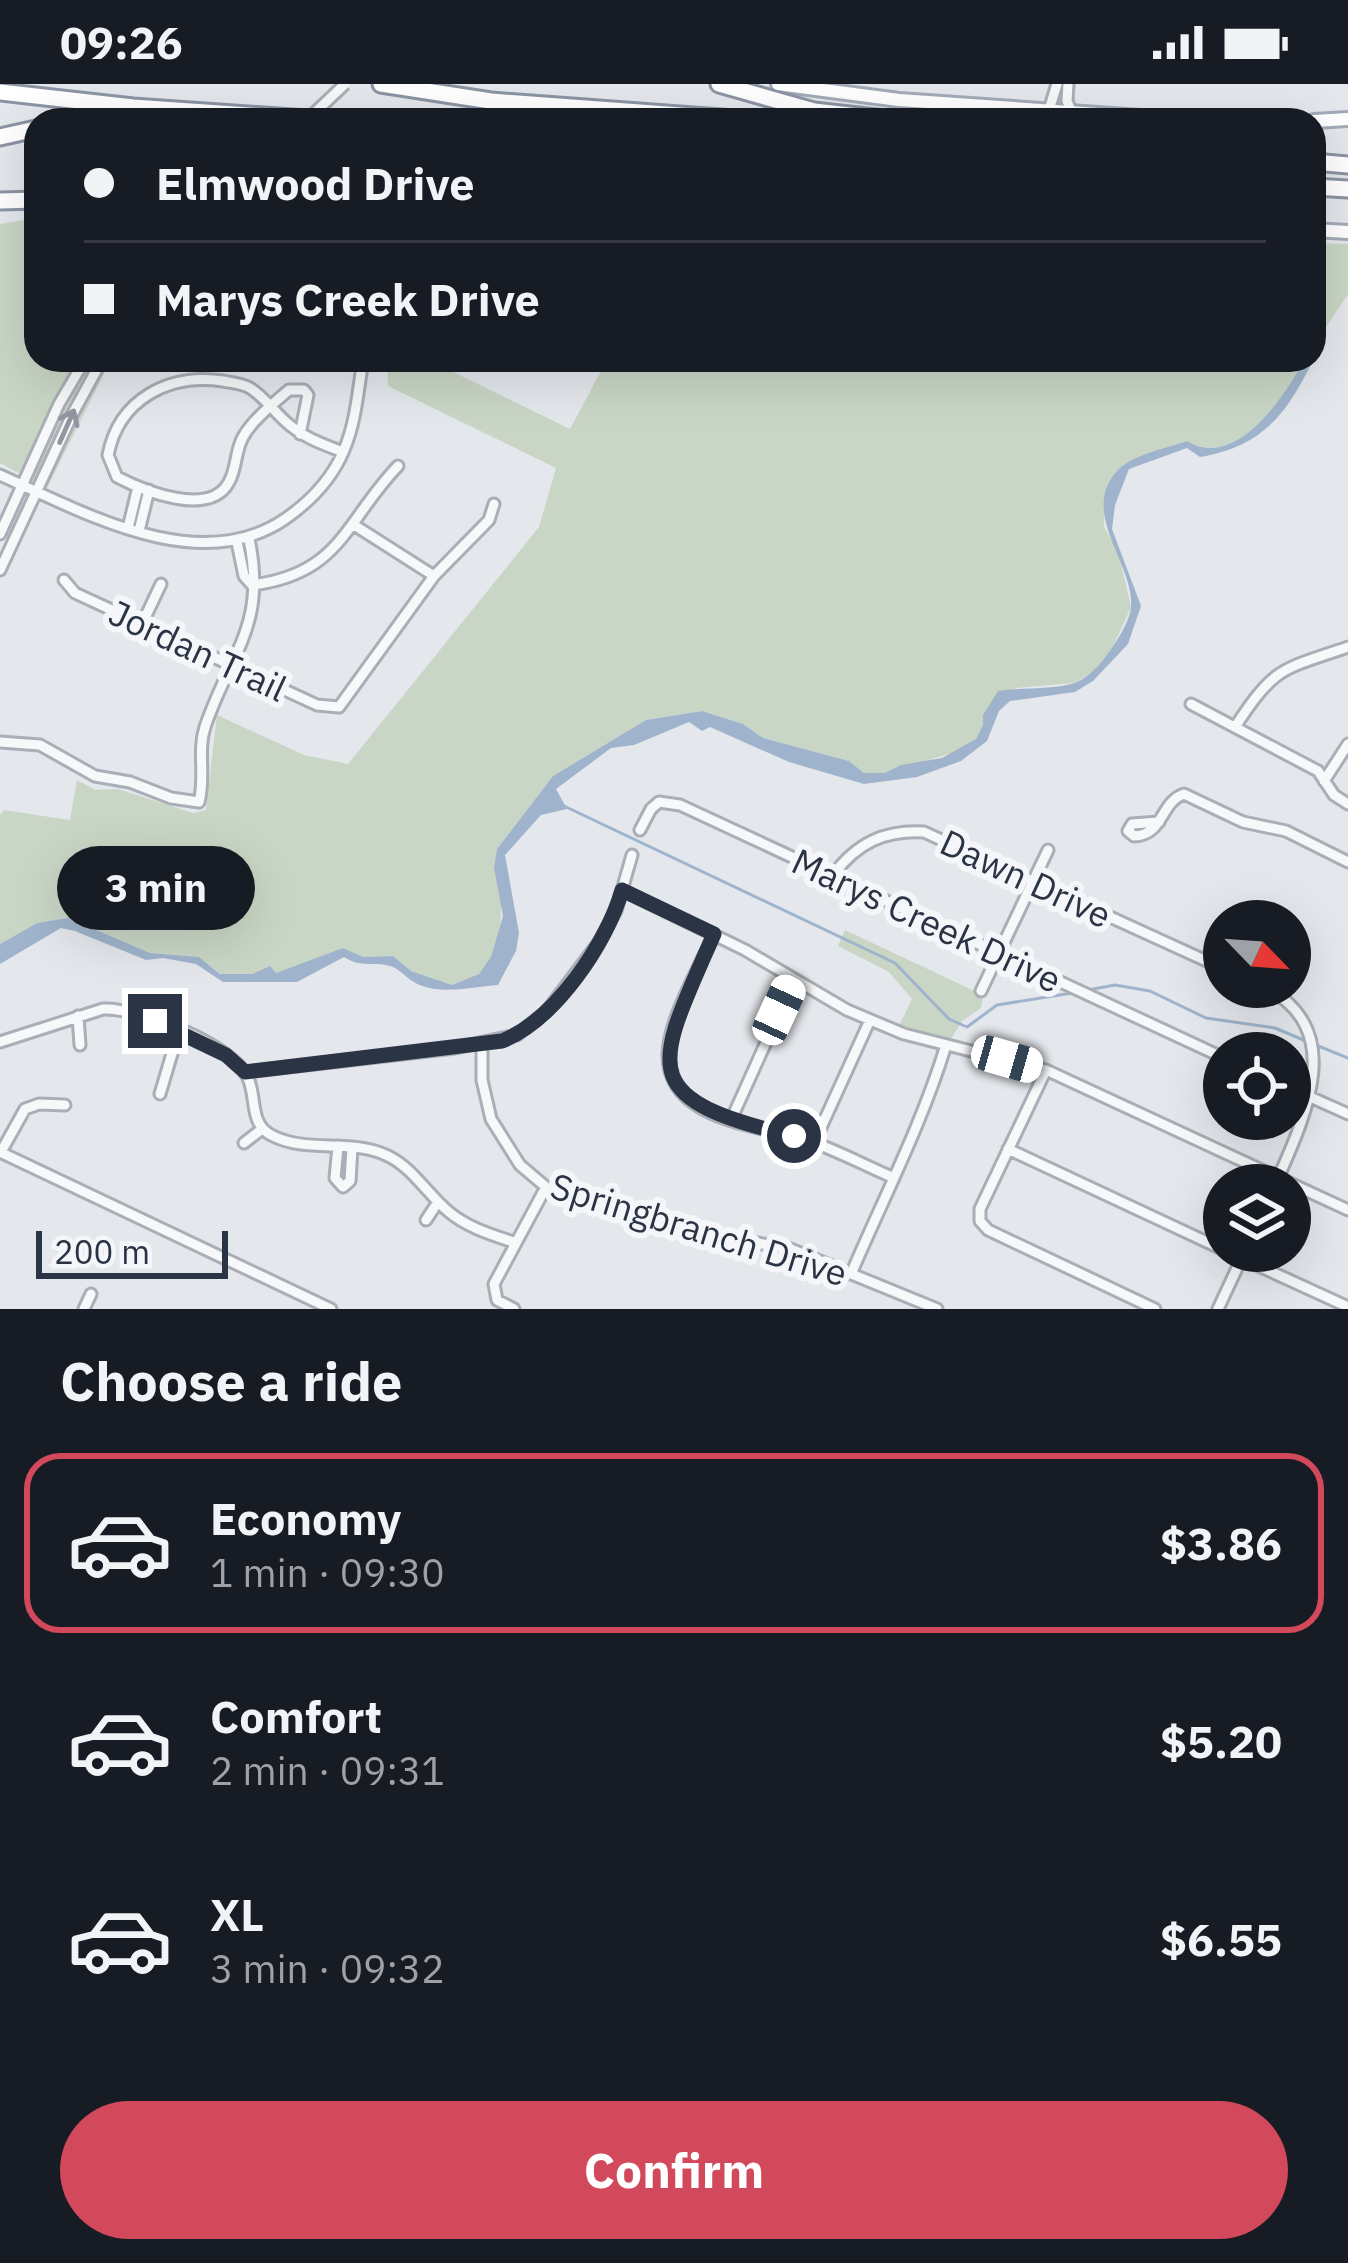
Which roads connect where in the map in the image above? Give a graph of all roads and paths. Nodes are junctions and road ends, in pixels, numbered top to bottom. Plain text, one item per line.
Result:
1 (345, 84) edge
2 (381, 84) edge
3 (719, 84) edge
4 (778, 84) edge
5 (844, 90) edge
6 (0, 92) edge
7 (151, 108) edge
8 (320, 108) edge
9 (586, 108) edge
10 (803, 108) edge
11 (1028, 108) edge
12 (77, 372) edge
13 (95, 372) edge
14 (360, 372) edge
15 (73, 379) junction
16 (86, 388) junction
17 (271, 406) junction
18 (300, 434) junction
19 (343, 452) junction
20 (398, 466) dead end
21 (2, 475) edge
22 (22, 486) junction
23 (144, 489) junction
24 (36, 493) junction
25 (494, 504) dead end
26 (354, 525) junction
27 (134, 530) junction
28 (0, 534) edge
29 (243, 540) junction
30 (0, 570) edge
31 (434, 576) junction
32 (64, 580) dead end
33 (161, 584) dead end
34 (252, 585) junction
35 (142, 624) junction
36 (1348, 647) edge
37 (232, 668) junction
38 (1191, 704) dead end
39 (1235, 728) junction
40 (0, 742) edge
41 (1348, 744) edge
42 (1324, 781) junction
43 (1348, 804) edge
44 (1159, 823) dead end
45 (640, 830) dead end
46 (1048, 850) dead end
47 (632, 855) dead end
48 (1348, 862) edge
49 (833, 874) junction
50 (1033, 881) junction
51 (622, 890) junction
52 (714, 934) junction
53 (999, 954) junction
54 (1203, 958) edge
55 (794, 980) junction
56 (981, 991) dead end
57 (1299, 1008) edge
58 (78, 1016) junction
59 (870, 1020) junction
60 (179, 1030) junction
61 (0, 1042) edge
62 (482, 1043) junction
63 (80, 1045) dead end
64 (946, 1045) junction
65 (1203, 1048) edge
66 (1046, 1070) junction
67 (245, 1072) junction
68 (160, 1094) dead end
69 (1312, 1098) junction
70 (65, 1105) dead end
71 (1348, 1114) edge
72 (731, 1120) junction
73 (262, 1129) junction
74 (244, 1143) dead end
75 (814, 1143) junction
76 (338, 1146) junction
77 (352, 1148) junction
78 (1008, 1149) junction
79 (0, 1152) edge
80 (1239, 1164) edge
81 (1284, 1164) edge
82 (892, 1177) junction
83 (546, 1187) junction
84 (1311, 1196) edge
85 (438, 1202) junction
86 (1348, 1210) edge
87 (426, 1220) dead end
88 (1203, 1240) edge
89 (516, 1244) junction
90 (1234, 1272) edge
91 (1279, 1272) edge
92 (851, 1274) junction
93 (91, 1294) dead end
94 (1348, 1307) edge
95 (84, 1309) edge
96 (331, 1309) edge
97 (514, 1309) edge
98 (937, 1309) edge
99 (1155, 1309) edge
100 (1217, 1309) edge

1 - 8 street, bridge
2 - 9 highway
3 - 10 highway
4 - 5 main road
5 - 11 main road
6 - 7 highway
12 - 15 street
13 - 16 street
14 - 19 street
15 - 16 street
15 - 22 street
24 -> 16 street
17 - 18 street
17 - 18 street
17 - 23 street
17 - 23 street
18 - 19 street
19 - 29 street
20 - 26 street
21 - 22 street
22 - 24 street
22 - 28 street
23 - 27 street
24 - 27 street
24 - 30 street
25 - 31 street
26 - 31 street
26 - 34 street
27 - 29 street
29 - 34 street
31 - 37 street, Jordan Trail
32 - 35 street, Jordan Trail
33 - 35 street
34 - 37 street
35 - 37 street, Jordan Trail
36 - 39 street
37 - 40 street
38 - 39 street
39 - 42 street
41 - 42 street
42 - 43 street
44 - 48 street
45 - 49 street, Marys Creek Drive
46 - 50 street
47 - 51 street
49 - 50 street, Dawn Drive
49 - 53 street, Marys Creek Drive
50 - 53 street
50 - 54 street, Dawn Drive
51 - 52 street
51 - 62 street
52 - 55 street
52 - 72 street
53 - 56 street
53 - 65 street, Marys Creek Drive
55 - 59 street
55 - 72 street
57 - 69 street
58 - 60 street
58 - 61 street
58 - 63 street
59 - 64 street
59 - 75 street
60 - 67 street
60 - 68 street
62 - 67 street
62 - 83 street, Springbranch Drive
64 - 66 street
64 - 82 street
66 - 78 street
66 - 80 street
67 - 73 street
69 - 71 street
69 - 81 street
70 - 79 street
72 - 75 street
73 - 74 street
73 - 76 street
75 - 82 street
76 - 77 street
76 - 77 street
77 - 85 street
78 - 88 street
78 - 99 street
79 - 96 street
82 - 92 street
83 - 89 street
83 - 92 street, Springbranch Drive
84 - 86 street
85 - 87 street
85 - 89 street
89 - 97 street
90 - 100 street
91 - 94 street
92 - 98 street, Springbranch Drive
93 - 95 street

